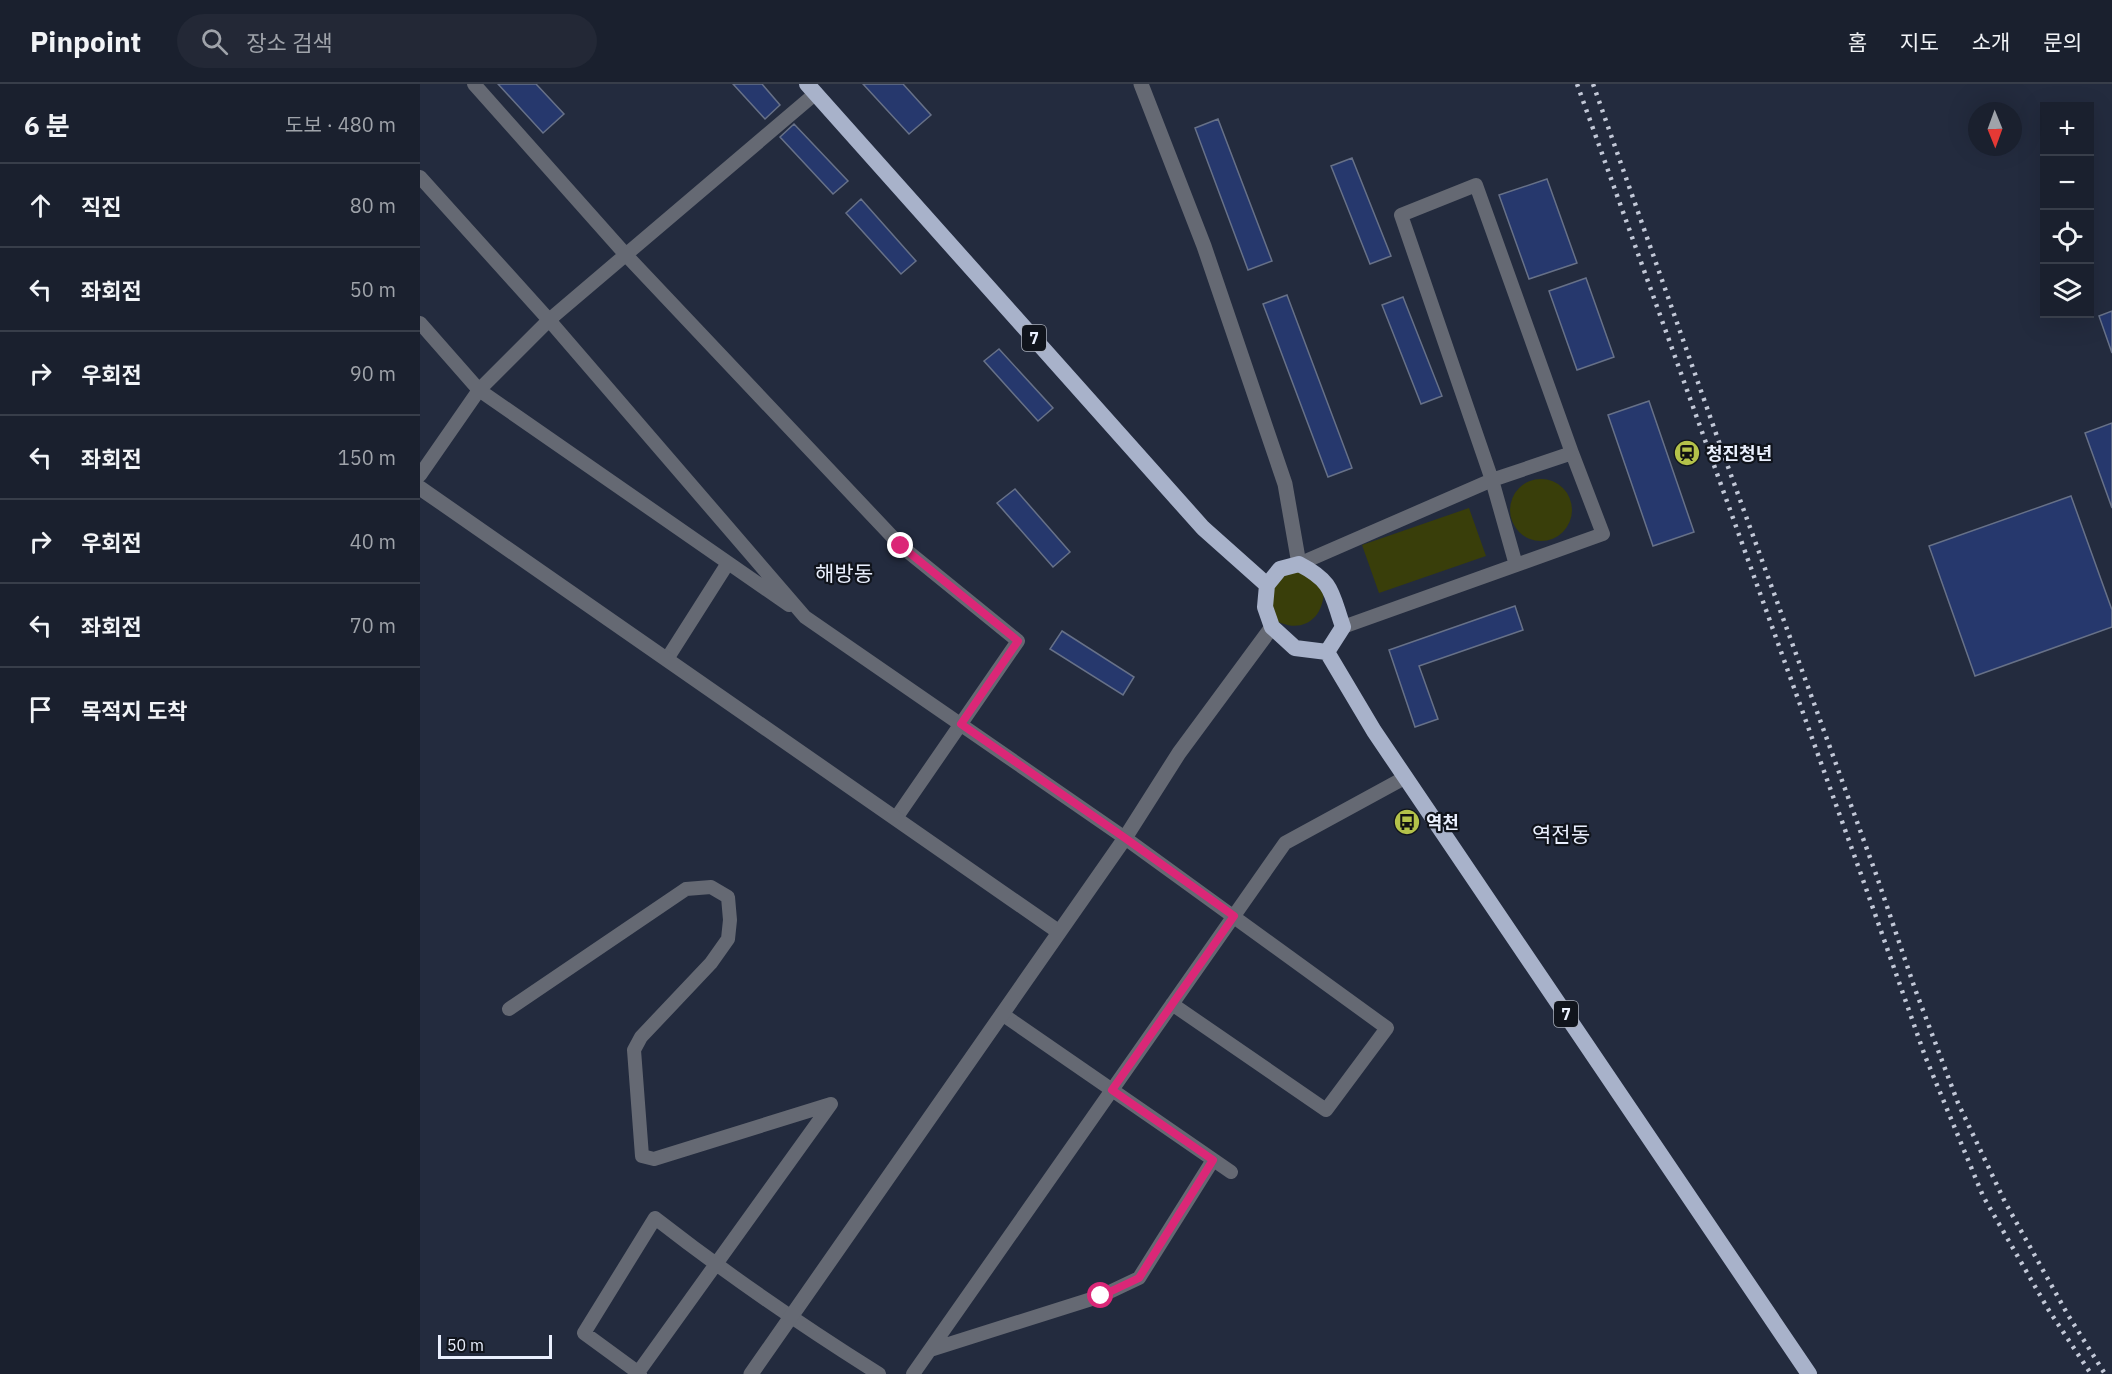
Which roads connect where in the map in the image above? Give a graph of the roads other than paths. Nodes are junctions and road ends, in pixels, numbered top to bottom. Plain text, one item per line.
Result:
1 (474, 84) edge
2 (1142, 84) edge
3 (811, 89) edge
4 (420, 177) edge
5 (626, 255) junction
6 (549, 320) junction
7 (420, 323) edge
8 (478, 390) junction
9 (1572, 453) junction
10 (420, 475) edge
11 (1492, 480) junction
12 (420, 488) edge
13 (728, 563) junction
14 (1299, 564) junction
15 (1516, 565) junction
16 (1267, 585) junction
17 (805, 616) junction
18 (1272, 627) junction
19 (1343, 627) junction
20 (1327, 652) junction
21 (667, 659) junction
22 (961, 724) junction
23 (1406, 777) junction
24 (896, 819) junction
25 (1125, 838) junction
26 (1234, 916) junction
27 (1059, 932) junction
28 (1172, 1004) junction
29 (509, 1009) dead end
30 (1002, 1014) junction
31 (1112, 1090) junction
32 (1213, 1160) junction
33 (1231, 1172) dead end
34 (716, 1265) junction
35 (790, 1318) junction
36 (930, 1350) junction
37 (639, 1374) edge
38 (751, 1374) edge
39 (879, 1374) edge
40 (913, 1374) edge
41 (1809, 1374) edge

1 - 5 street
2 - 14 street
3 - 5 street
3 - 16 highway, 7
4 - 6 street
5 - 6 street
5 - 22 street
6 - 8 street
6 - 17 street
7 - 8 street
8 - 10 street
8 - 13 street
9 - 11 street
9 - 11 street
9 - 15 street
11 - 14 street
11 - 15 street
12 - 21 street
13 - 17 street
13 - 21 street
14 - 16 highway
14 - 19 highway
15 - 19 street
16 - 18 highway
17 - 22 street
18 - 20 highway
18 - 25 street
19 - 20 highway
20 - 23 highway, 7
21 - 24 street
22 - 24 street
22 - 25 street
23 - 26 street
23 - 41 highway, 7
24 - 27 street
25 - 26 street
25 - 27 street
26 - 28 street
26 - 28 street
27 - 30 street
28 - 31 street
29 - 34 street
30 - 31 street
30 - 35 street
31 - 32 street
31 - 36 street
32 - 33 street
32 - 36 street
34 - 35 street
34 - 37 street
34 - 37 street
35 - 38 street
35 - 39 street
36 - 40 street

